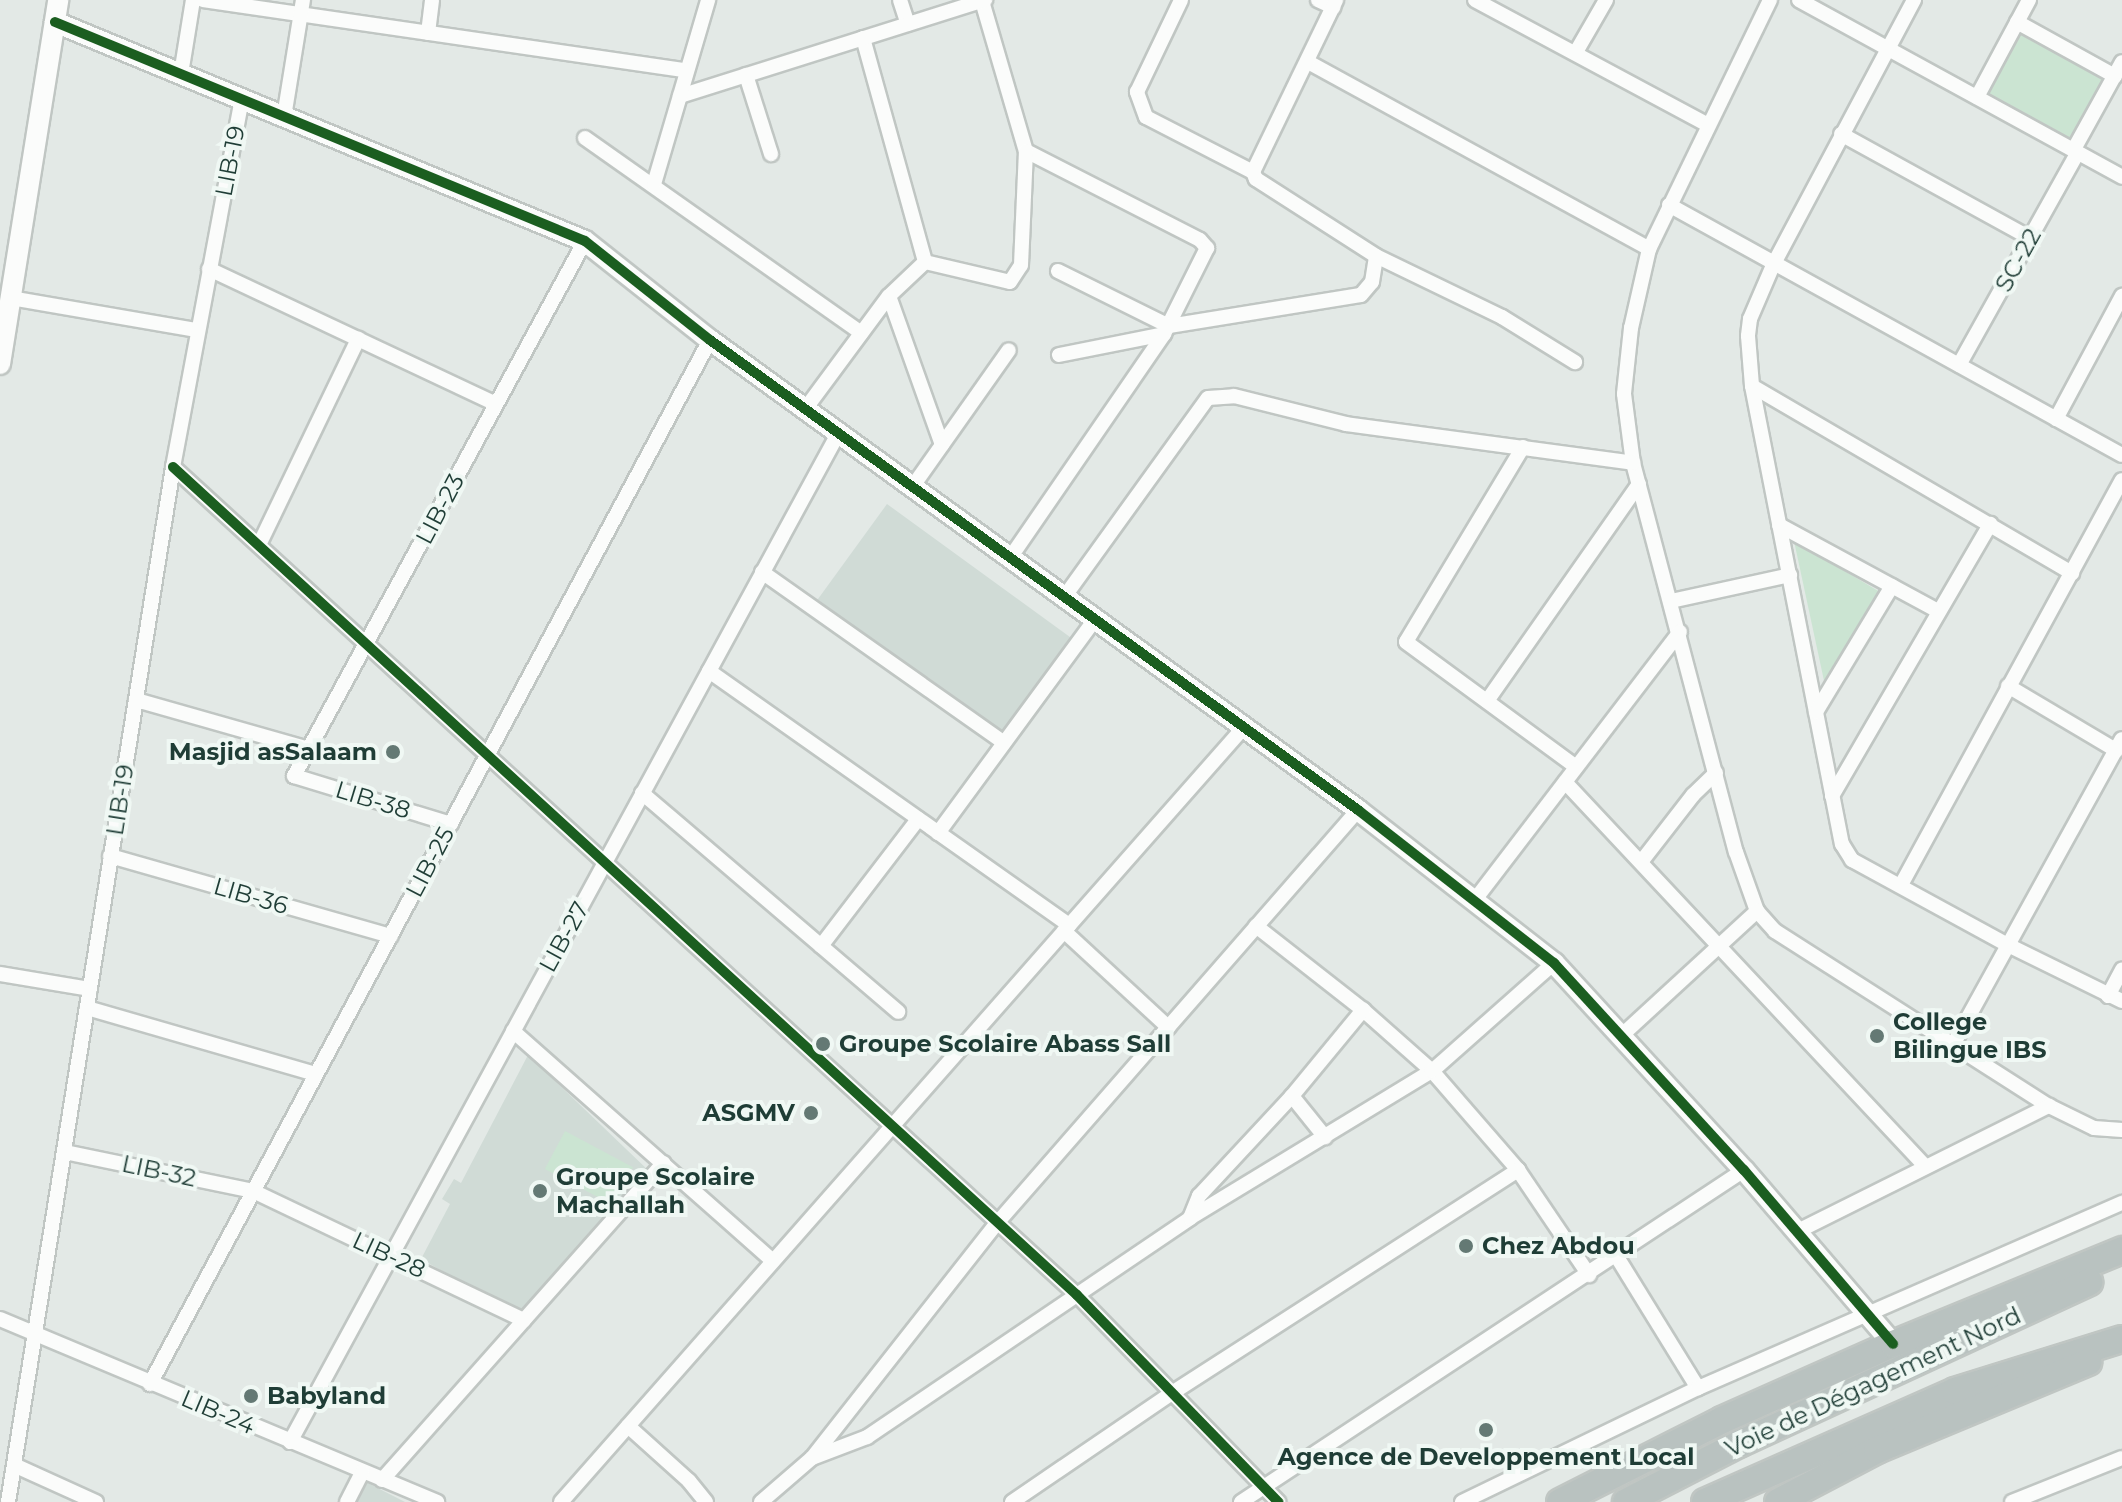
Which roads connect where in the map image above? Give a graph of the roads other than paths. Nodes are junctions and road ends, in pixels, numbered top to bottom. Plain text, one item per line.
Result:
1 (58, 0) edge
2 (193, 0) edge
3 (203, 0) edge
4 (432, 0) edge
5 (708, 0) edge
6 (900, 0) edge
7 (983, 0) edge
8 (1181, 0) edge
9 (1318, 0) edge
10 (1475, 0) edge
11 (1606, 0) edge
12 (1770, 0) edge
13 (1799, 0) edge
14 (1914, 0) edge
15 (2029, 0) edge
16 (1335, 4) edge
17 (302, 7) edge
18 (55, 22) junction
19 (2017, 22) junction
20 (908, 24) junction
21 (428, 33) junction
22 (863, 38) junction
23 (1888, 48) junction
24 (1576, 52) junction
25 (1308, 62) junction
26 (2118, 69) edge
27 (687, 71) junction
28 (181, 74) junction
29 (746, 75) junction
30 (680, 96) junction
31 (1977, 97) junction
32 (242, 99) junction
33 (284, 117) junction
34 (1708, 125) junction
35 (1841, 134) junction
36 (585, 138) dead end
37 (1026, 151) junction
38 (2076, 152) junction
39 (771, 154) dead end
40 (1253, 172) junction
41 (2122, 177) edge
42 (654, 184) junction
43 (1669, 205) junction
44 (2030, 238) junction
45 (585, 241) junction
46 (1649, 249) junction
47 (1376, 256) junction
48 (925, 262) junction
49 (1774, 263) junction
50 (209, 269) junction
51 (1058, 271) dead end
52 (889, 296) junction
53 (2122, 296) edge
54 (11, 298) junction
55 (197, 330) junction
56 (1167, 330) junction
57 (861, 333) junction
58 (358, 339) junction
59 (710, 340) junction
60 (1009, 350) dead end
61 (1059, 355) dead end
62 (1575, 362) dead end
63 (0, 364) edge
64 (1959, 365) junction
65 (1752, 386) junction
66 (496, 404) junction
67 (806, 408) junction
68 (2056, 419) junction
69 (839, 432) junction
70 (942, 445) junction
71 (1523, 447) junction
72 (2122, 455) edge
73 (1633, 463) junction
74 (173, 467) junction
75 (2122, 480) edge
76 (1639, 484) junction
77 (913, 486) junction
78 (1990, 524) junction
79 (1779, 525) junction
80 (259, 545) junction
81 (1011, 557) junction
82 (762, 572) junction
83 (2072, 573) junction
84 (1790, 575) junction
85 (1892, 586) junction
86 (1065, 596) junction
87 (1671, 601) junction
88 (1938, 611) junction
89 (1096, 618) junction
90 (1680, 632) junction
91 (366, 644) junction
92 (709, 671) junction
93 (2008, 686) junction
94 (136, 700) junction
95 (1487, 701) junction
96 (1816, 712) junction
97 (1244, 727) junction
98 (1004, 743) junction
99 (2119, 744) edge
100 (309, 749) junction
101 (487, 756) junction
102 (1576, 767) junction
103 (1716, 773) junction
104 (294, 776) joint
105 (1565, 782) junction
106 (642, 793) junction
107 (1832, 796) junction
108 (1358, 810) junction
109 (918, 819) junction
110 (451, 824) junction
111 (938, 833) junction
112 (110, 856) junction
113 (1641, 862) junction
114 (605, 863) junction
115 (1901, 885) junction
116 (1474, 901) junction
117 (1757, 911) junction
118 (1256, 926) junction
119 (1066, 928) junction
120 (391, 936) junction
121 (1719, 945) junction
122 (2008, 945) junction
123 (821, 946) junction
124 (1554, 963) junction
125 (2122, 970) edge
126 (0, 974) edge
127 (90, 989) junction
128 (2115, 998) edge
129 (87, 1008) junction
130 (1363, 1010) junction
131 (898, 1012) dead end
132 (1168, 1027) junction
133 (513, 1031) junction
134 (1621, 1036) junction
135 (1954, 1043) junction
136 (1432, 1071) junction
137 (316, 1074) junction
138 (1292, 1096) junction
139 (2049, 1106) junction
140 (892, 1126) junction
141 (2122, 1130) edge
142 (1325, 1137) junction
143 (65, 1152) junction
144 (663, 1163) junction
145 (1925, 1166) junction
146 (1518, 1170) junction
147 (1744, 1170) junction
148 (253, 1191) junction
149 (2122, 1203) edge
150 (1190, 1218) junction
151 (998, 1222) junction
152 (1796, 1232) junction
153 (2122, 1250) edge
154 (391, 1256) junction
155 (1617, 1257) junction
156 (773, 1261) junction
157 (2122, 1266) edge
158 (1589, 1275) junction
159 (1077, 1295) junction
160 (1866, 1313) junction
161 (0, 1319) edge
162 (524, 1320) junction
163 (34, 1335) junction
164 (2122, 1339) edge
165 (1893, 1344) junction
166 (2122, 1346) edge
167 (150, 1384) junction
168 (1698, 1388) junction
169 (1172, 1393) junction
170 (628, 1426) junction
171 (290, 1442) junction
172 (812, 1458) junction
173 (2122, 1458) edge
174 (14, 1465) junction
175 (362, 1472) junction
176 (382, 1480) junction
177 (1263, 1487) junction
178 (8, 1502) edge
179 (96, 1502) edge
180 (347, 1502) edge
181 (437, 1502) edge
182 (561, 1502) edge
183 (706, 1502) edge
184 (761, 1502) edge
185 (1012, 1502) edge
186 (1241, 1502) edge
187 (1278, 1502) edge
188 (1462, 1502) edge
189 (1560, 1502) edge
190 (1626, 1502) edge
191 (1705, 1502) edge
192 (1778, 1502) edge
193 (2012, 1502) edge

1 - 18 street
2 - 28 street
3 - 17 street
4 - 21 street
5 - 27 street
6 - 20 street
7 - 20 street
7 - 37 street
8 - 40 street
9 - 16 street
10 - 24 street
11 - 24 street
12 - 34 street
13 - 23 street
14 - 23 street
15 - 19 street
16 - 25 street
17 - 21 street
17 - 33 street
18 - 28 street
18 - 54 street
19 - 26 street
19 - 31 street
20 - 22 street
21 - 27 street
22 - 29 street
22 - 48 street
23 - 31 street
23 - 35 street
24 - 34 street
25 - 40 street
25 - 46 street
26 - 38 street, SC-22
27 - 30 street
28 - 32 street
29 - 30 street
29 - 39 street
30 - 42 street
31 - 38 street
32 - 33 street
32 - 50 street, LIB-19
33 - 45 street
34 - 43 street
35 - 44 street
35 - 49 street
36 - 42 street
37 - 48 street
37 - 56 street
38 - 41 street
38 - 44 street, SC-22
40 - 47 street
42 - 57 street
43 - 46 street
43 - 49 street
44 - 64 street, SC-22
45 - 59 street
45 - 66 street, LIB-23
46 - 73 street
47 - 56 street
47 - 62 street
48 - 52 street
49 - 64 street
49 - 65 street
50 - 55 street, LIB-19
50 - 58 street
51 - 56 street
52 - 57 street
52 - 70 street
53 - 68 street
54 - 55 street
54 - 63 street
55 - 74 street, LIB-19
56 - 61 street
56 - 81 street
57 - 67 street
58 - 66 street
58 - 80 street
59 - 67 street
59 - 101 street, LIB-25
60 - 70 street
64 - 68 street
65 - 78 street
65 - 79 street
66 - 91 street, LIB-23
67 - 69 street
68 - 72 street
69 - 77 street
69 - 82 street, LIB-27
70 - 77 street
71 - 73 street
71 - 86 street
71 - 95 street
73 - 76 street
74 - 80 street
74 - 94 street, LIB-19
75 - 83 street
76 - 87 street
76 - 95 street
77 - 81 street
78 - 83 street
78 - 88 street
79 - 84 street
79 - 85 street
80 - 91 street
81 - 86 street
82 - 92 street, LIB-27
82 - 98 street
83 - 93 street
84 - 87 street
84 - 96 street
85 - 88 street
85 - 96 street
86 - 89 street
87 - 90 street
88 - 107 street
89 - 97 street
89 - 98 street
90 - 102 street
90 - 103 street
91 - 100 street, LIB-23
91 - 101 street
92 - 106 street, LIB-27
92 - 109 street
93 - 99 street
93 - 115 street
94 - 100 street
94 - 112 street, LIB-19
95 - 102 street
96 - 107 street
97 - 108 street
97 - 119 street
98 - 111 street
99 - 122 street
100 - 104 street, LIB-23
101 - 110 street, LIB-25
101 - 114 street
102 - 105 street
103 - 113 street
103 - 117 street
104 - 110 street, LIB-38
105 - 113 street
105 - 116 street
106 - 114 street, LIB-27
106 - 123 street
107 - 115 street
108 - 116 street
108 - 118 street
109 - 111 street
109 - 123 street
110 - 120 street, LIB-25
111 - 119 street
112 - 120 street, LIB-36
112 - 127 street, LIB-19
113 - 121 street
114 - 133 street, LIB-27
114 - 140 street
115 - 122 street
116 - 124 street
117 - 121 street
117 - 135 street
118 - 130 street
118 - 132 street
119 - 132 street
119 - 140 street
120 - 137 street, LIB-25
121 - 134 street
121 - 145 street
122 - 128 street
122 - 135 street
123 - 131 street
124 - 134 street
124 - 136 street
125 - 128 street
126 - 127 street
127 - 129 street, LIB-19
129 - 137 street
129 - 143 street, LIB-19
130 - 136 street
130 - 138 street
132 - 151 street
133 - 144 street
133 - 154 street, LIB-27
134 - 147 street
135 - 139 street
136 - 142 street
136 - 146 street
137 - 148 street, LIB-25
138 - 142 street
138 - 150 street
139 - 141 street
139 - 145 street
140 - 151 street
140 - 156 street
142 - 150 street
143 - 148 street, LIB-32
143 - 163 street, LIB-19
144 - 156 street
144 - 162 street
145 - 152 street
146 - 158 street
146 - 169 street
147 - 152 street
147 - 155 street
148 - 154 street, LIB-28
148 - 167 street, LIB-25
149 - 160 street
150 - 159 street
151 - 159 street
151 - 172 street
152 - 160 street
153 - 165 highway
154 - 162 street, LIB-28
154 - 171 street, LIB-27
155 - 158 street
155 - 168 street
156 - 170 street
157 - 190 highway, Voie de Dégagement Nord
158 - 177 street
159 - 169 street
159 - 172 street
160 - 165 street
160 - 168 street
161 - 163 street, LIB-24
162 - 176 street
163 - 167 street, LIB-24
163 - 174 street, LIB-19
164 - 191 highway, Voie de Dégagement Nord
165 - 189 highway
166 - 192 highway
167 - 171 street, LIB-24
168 - 188 street
169 - 177 street
169 - 185 street
170 - 182 street
170 - 183 street
171 - 175 street, LIB-24
172 - 184 street
173 - 193 street
174 - 178 street, LIB-19
174 - 179 street
175 - 176 street, LIB-24
175 - 180 street
176 - 181 street, LIB-24
177 - 186 street
177 - 187 street

